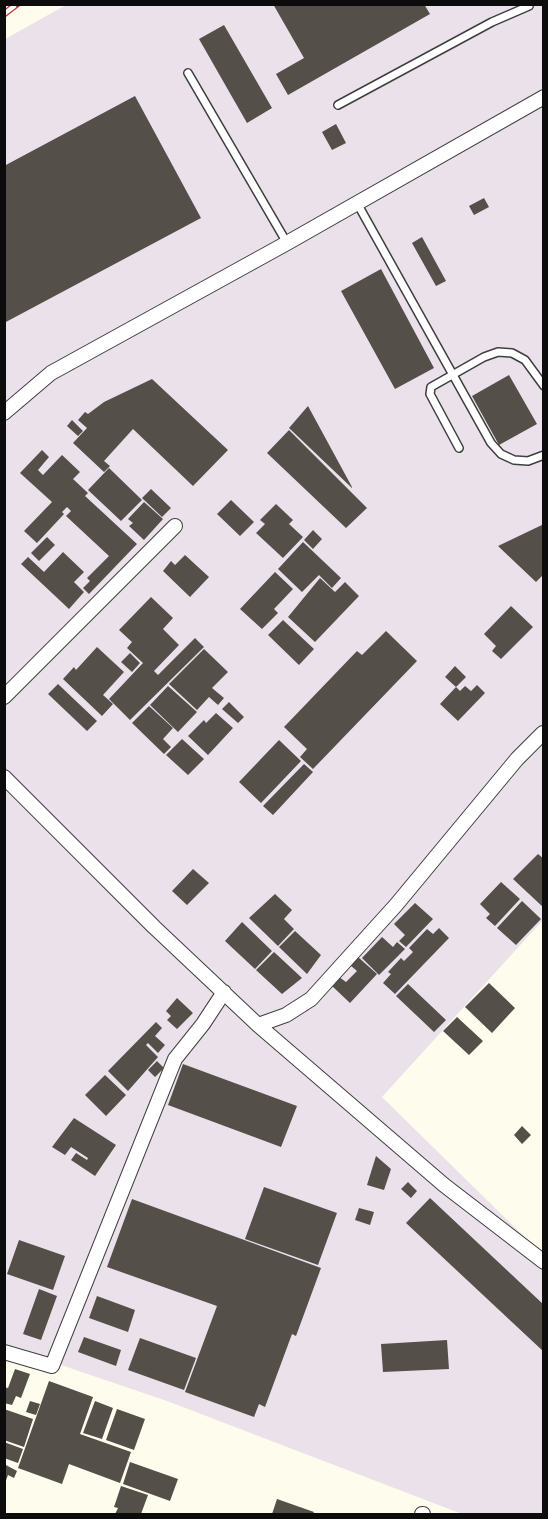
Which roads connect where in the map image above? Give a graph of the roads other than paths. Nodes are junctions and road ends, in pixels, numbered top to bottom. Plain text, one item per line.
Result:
1 (529, 6) edge
2 (188, 73) dead end
3 (543, 98) edge
4 (338, 105) dead end
5 (357, 203) junction
6 (288, 243) junction
7 (453, 375) junction
8 (543, 386) edge
9 (4, 413) edge
10 (459, 448) dead end
11 (543, 455) edge
12 (175, 526) dead end
13 (4, 696) edge
14 (543, 733) edge
15 (4, 777) edge
16 (224, 992) junction
17 (258, 1025) junction
18 (543, 1262) edge
19 (4, 1352) edge

1 - 4 lane
2 - 6 lane
3 - 5 street
5 - 6 street
5 - 7 lane
6 - 9 street
7 - 8 lane
7 - 10 lane
7 - 11 lane
12 - 13 street
14 - 17 street
15 - 16 street
16 - 17 street
16 - 19 street
17 - 18 street

